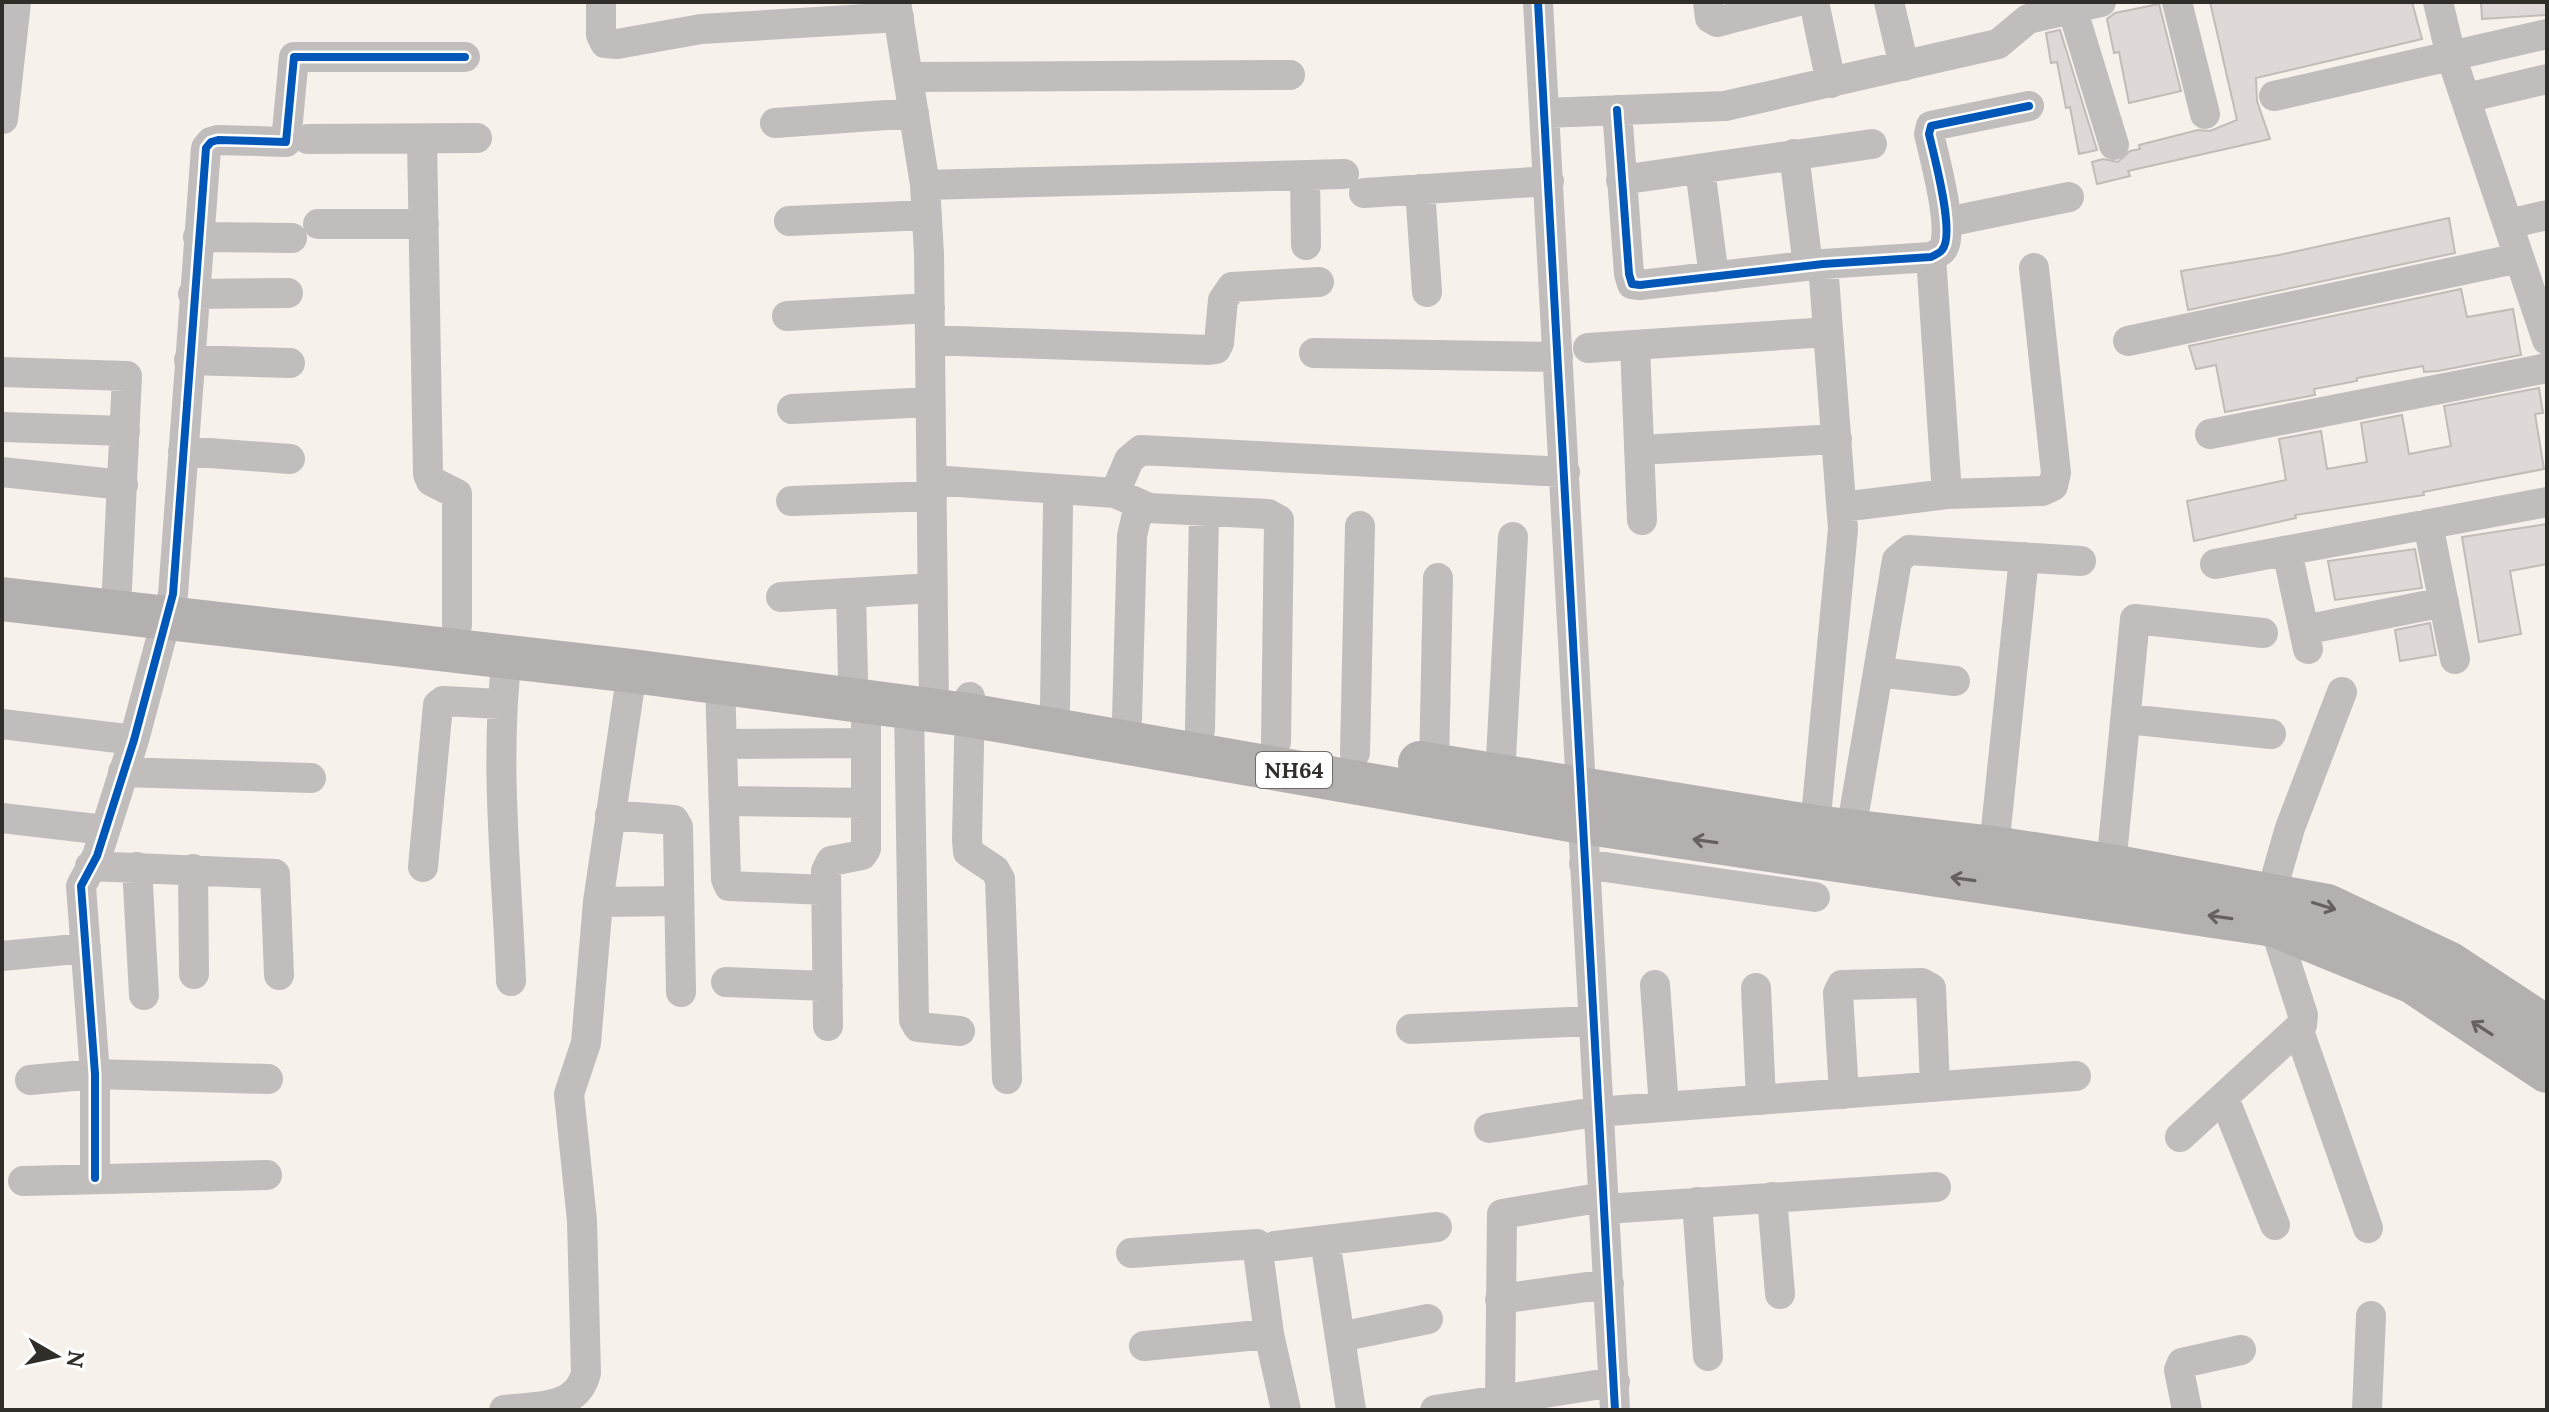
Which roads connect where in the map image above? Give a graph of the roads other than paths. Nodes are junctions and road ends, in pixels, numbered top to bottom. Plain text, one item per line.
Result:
1 (601, 2) edge
2 (1538, 2) edge
3 (1708, 2) edge
4 (1795, 2) edge
5 (1814, 2) edge
6 (1889, 2) edge
7 (2101, 2) edge
8 (2177, 2) edge
9 (2438, 2) edge
10 (2072, 8) junction
11 (898, 10) edge
12 (11, 11) edge
13 (2547, 34) edge
14 (2451, 56) junction
15 (465, 57) dead end
16 (1904, 66) junction
17 (1290, 75) dead end
18 (909, 77) junction
19 (2547, 79) edge
20 (1831, 83) junction
21 (4, 89) edge
22 (2274, 96) dead end
23 (2466, 98) junction
24 (2029, 106) dead end
25 (1617, 110) junction
26 (914, 113) junction
27 (1545, 113) junction
28 (2205, 114) dead end
29 (3, 119) edge
30 (775, 123) dead end
31 (477, 138) dead end
32 (308, 139) dead end
33 (422, 139) junction
34 (1872, 144) dead end
35 (2114, 145) dead end
36 (1794, 154) junction
37 (1700, 169) junction
38 (1305, 177) junction
39 (1621, 180) junction
40 (1549, 181) junction
41 (1420, 189) junction
42 (2069, 197) dead end
43 (926, 200) junction
44 (2547, 215) edge
45 (789, 221) dead end
46 (1947, 222) junction
47 (424, 224) junction
48 (2508, 224) junction
49 (198, 237) junction
50 (1306, 245) dead end
51 (1931, 257) junction
52 (1816, 265) junction
53 (2034, 268) dead end
54 (2531, 270) edge
55 (1714, 277) junction
56 (1319, 282) dead end
57 (1427, 292) dead end
58 (288, 293) dead end
59 (193, 294) junction
60 (930, 308) junction
61 (787, 316) dead end
62 (1828, 332) junction
63 (930, 340) junction
64 (2547, 340) edge
65 (2128, 341) dead end
66 (1635, 345) junction
67 (1588, 348) dead end
68 (1314, 353) dead end
69 (1558, 357) junction
70 (189, 360) junction
71 (290, 363) dead end
72 (2547, 368) edge
73 (2, 372) edge
74 (930, 402) junction
75 (792, 409) dead end
76 (2, 427) edge
77 (125, 431) junction
78 (2210, 434) dead end
79 (1837, 439) junction
80 (1639, 450) junction
81 (183, 451) junction
82 (290, 459) dead end
83 (2, 472) edge
84 (1565, 472) junction
85 (123, 485) junction
86 (932, 488) junction
87 (1947, 494) junction
88 (1127, 499) junction
89 (791, 501) dead end
90 (2547, 502) edge
91 (1058, 505) dead end
92 (1842, 507) junction
93 (1204, 511) junction
94 (1642, 520) dead end
95 (2428, 524) junction
96 (1360, 526) dead end
97 (1513, 537) dead end
98 (2287, 551) junction
99 (2024, 557) junction
100 (2081, 561) dead end
101 (2215, 564) dead end
102 (2, 576) edge
103 (1438, 578) dead end
104 (117, 588) junction
105 (916, 589) dead end
106 (851, 593) junction
107 (781, 597) dead end
108 (2, 599) edge
109 (2444, 602) junction
110 (168, 606) junction
111 (457, 625) junction
112 (2263, 633) dead end
113 (507, 656) junction
114 (2455, 659) dead end
115 (632, 671) junction
116 (1878, 672) junction
117 (1955, 681) dead end
118 (720, 682) junction
119 (2342, 692) dead end
120 (501, 704) junction
121 (943, 704) junction
122 (862, 708) junction
123 (1055, 708) junction
124 (1127, 719) junction
125 (2127, 719) junction
126 (2, 724) edge
127 (1200, 730) junction
128 (2271, 734) dead end
129 (134, 740) junction
130 (1276, 742) junction
131 (722, 744) junction
132 (1355, 753) junction
133 (1434, 766) junction
134 (123, 772) junction
135 (1500, 776) junction
136 (311, 778) dead end
137 (724, 801) junction
138 (866, 803) junction
139 (610, 815) junction
140 (2, 818) edge
141 (1583, 825) junction
142 (1833, 829) junction
143 (105, 830) junction
144 (1994, 848) junction
145 (90, 866) junction
146 (2111, 866) junction
147 (137, 867) junction
148 (423, 867) dead end
149 (193, 869) junction
150 (826, 890) junction
151 (1815, 897) dead end
152 (679, 901) junction
153 (598, 902) junction
154 (2273, 909) junction
155 (86, 948) junction
156 (2, 956) edge
157 (194, 974) dead end
158 (279, 975) dead end
159 (511, 981) dead end
160 (726, 982) dead end
161 (1655, 985) dead end
162 (828, 986) junction
163 (1756, 988) dead end
164 (681, 992) dead end
165 (144, 995) dead end
166 (1592, 1021) junction
167 (828, 1026) dead end
168 (2547, 1028) edge
169 (1411, 1029) dead end
170 (960, 1031) dead end
171 (2299, 1031) junction
172 (2547, 1071) edge
173 (95, 1074) junction
174 (2076, 1076) dead end
175 (268, 1079) dead end
176 (1007, 1079) dead end
177 (30, 1080) dead end
178 (1935, 1087) junction
179 (1844, 1094) junction
180 (2224, 1098) junction
181 (1761, 1100) junction
182 (1664, 1107) junction
183 (1596, 1112) junction
184 (1489, 1128) dead end
185 (2180, 1137) dead end
186 (267, 1175) dead end
187 (95, 1178) junction
188 (23, 1181) dead end
189 (1936, 1187) dead end
190 (1772, 1197) junction
191 (1697, 1202) junction
192 (1605, 1203) junction
193 (2275, 1225) dead end
194 (1437, 1227) dead end
195 (2368, 1228) dead end
196 (1325, 1240) junction
197 (1275, 1246) dead end
198 (1131, 1253) dead end
199 (1609, 1284) junction
200 (1780, 1294) dead end
201 (1500, 1299) junction
202 (2371, 1316) dead end
203 (1428, 1319) dead end
204 (1269, 1334) junction
205 (1340, 1337) junction
206 (1144, 1346) dead end
207 (2241, 1350) dead end
208 (1708, 1356) dead end
209 (1615, 1396) edge
210 (1500, 1400) junction
211 (504, 1410) edge
212 (1286, 1410) edge
213 (1351, 1410) edge
214 (1435, 1410) edge
215 (2187, 1410) edge
216 (2367, 1410) edge

1 - 11 street
2 - 27 street
3 - 4 street
5 - 20 street
6 - 16 street
7 - 10 street
8 - 28 street
9 - 14 street
10 - 16 street
10 - 35 street
11 - 18 street
12 - 21 street
13 - 14 street
14 - 22 street
14 - 23 street
15 - 49 street
16 - 20 street
17 - 18 street
18 - 26 street
19 - 23 street
20 - 25 street
21 - 29 street
23 - 48 street
24 - 46 street
25 - 27 street
25 - 39 street
26 - 30 street
26 - 43 street
27 - 40 street
31 - 33 street
32 - 33 street
33 - 47 street
34 - 36 street
36 - 37 street
36 - 52 street
37 - 39 street
37 - 55 street
38 - 41 street
38 - 43 street
38 - 50 street
39 - 55 street
40 - 41 street
40 - 69 street
41 - 57 street
42 - 46 street
43 - 45 street
43 - 60 street
44 - 48 street
46 - 51 street
47 - 49 street
47 - 111 street
48 - 54 street
49 - 59 street
51 - 52 street
51 - 87 street
52 - 55 street
52 - 62 street
53 - 87 street
54 - 64 street
54 - 65 street
56 - 63 street
58 - 59 street
59 - 70 street
60 - 61 street
60 - 63 street
62 - 66 street
62 - 79 street
63 - 74 street
66 - 67 street
66 - 80 street
68 - 69 street
69 - 84 street
70 - 71 street
70 - 81 street
72 - 78 street
73 - 77 street
74 - 75 street
74 - 86 street
76 - 77 street
77 - 85 street
79 - 80 street
79 - 92 street
80 - 94 street
81 - 82 street
81 - 110 street
83 - 85 street
84 - 88 street
84 - 141 street
85 - 104 street
86 - 88 street
86 - 89 street
86 - 121 street
87 - 92 street
88 - 93 street
88 - 124 street
90 - 95 street
91 - 123 street
92 - 142 street
93 - 127 street
93 - 130 street
95 - 98 street
95 - 109 street
96 - 132 street
97 - 135 street
98 - 101 street
98 - 109 street
99 - 100 street
99 - 116 street
99 - 144 street
102 - 104 highway, NH64
103 - 133 street
104 - 110 highway, NH64
105 - 106 street
106 - 107 street
106 - 122 street
108 - 110 highway, NH64
109 - 114 street
110 - 111 highway, NH64
110 - 113 highway, NH64
110 - 129 street
111 - 122 highway, NH64
112 - 125 street
113 - 115 highway, NH64
113 - 120 street
115 - 118 highway, NH64
115 - 139 street
116 - 117 street
116 - 142 street
118 - 122 highway, NH64
118 - 131 street
119 - 154 street
120 - 148 street
120 - 159 street
121 - 122 highway, NH64
121 - 123 highway, NH64
121 - 141 highway, NH64
121 - 170 street
121 - 176 street
122 - 131 street
122 - 138 street
123 - 124 highway, NH64
124 - 127 highway, NH64
125 - 128 street
125 - 146 street
126 - 129 street
127 - 130 highway, NH64
129 - 134 street
130 - 132 highway, NH64
131 - 137 street
132 - 133 highway, NH64
133 - 135 highway, NH64
134 - 136 street
134 - 143 street
135 - 141 highway, NH64
137 - 138 street
137 - 150 street
138 - 150 street
139 - 152 street
139 - 153 street
140 - 143 street
141 - 142 highway, NH64
141 - 151 street
154 -> 141 highway, NH64
141 - 166 street
142 - 144 highway, NH64
143 - 145 street
144 - 146 highway, NH64
145 - 147 street
145 - 155 street
146 - 154 highway, NH64
147 - 149 street
147 - 165 street
149 - 157 street
149 - 158 street
150 - 162 street
152 - 153 street
152 - 164 street
153 - 211 street
154 -> 168 highway, NH64
154 - 171 street
172 -> 154 highway, NH64
155 - 156 street
155 - 173 street
160 - 162 street
161 - 182 street
162 - 167 street
163 - 181 street
166 - 169 street
166 - 183 street
171 - 180 street
171 - 195 street
173 - 175 street
173 - 177 street
173 - 187 street
174 - 178 street
178 - 179 street
178 - 179 street
179 - 181 street
180 - 185 street
180 - 193 street
181 - 182 street
182 - 183 street
183 - 184 street
183 - 192 street
186 - 187 street
187 - 188 street
189 - 190 street
190 - 191 street
190 - 200 street
191 - 192 street
191 - 208 street
192 - 199 street
192 - 201 street
194 - 196 street
196 - 197 street
196 - 205 street
198 - 204 street
199 - 201 street
199 - 209 street
201 - 210 street
202 - 216 street
203 - 205 street
204 - 206 street
204 - 212 street
205 - 213 street
207 - 215 street
209 - 210 street
210 - 214 street

